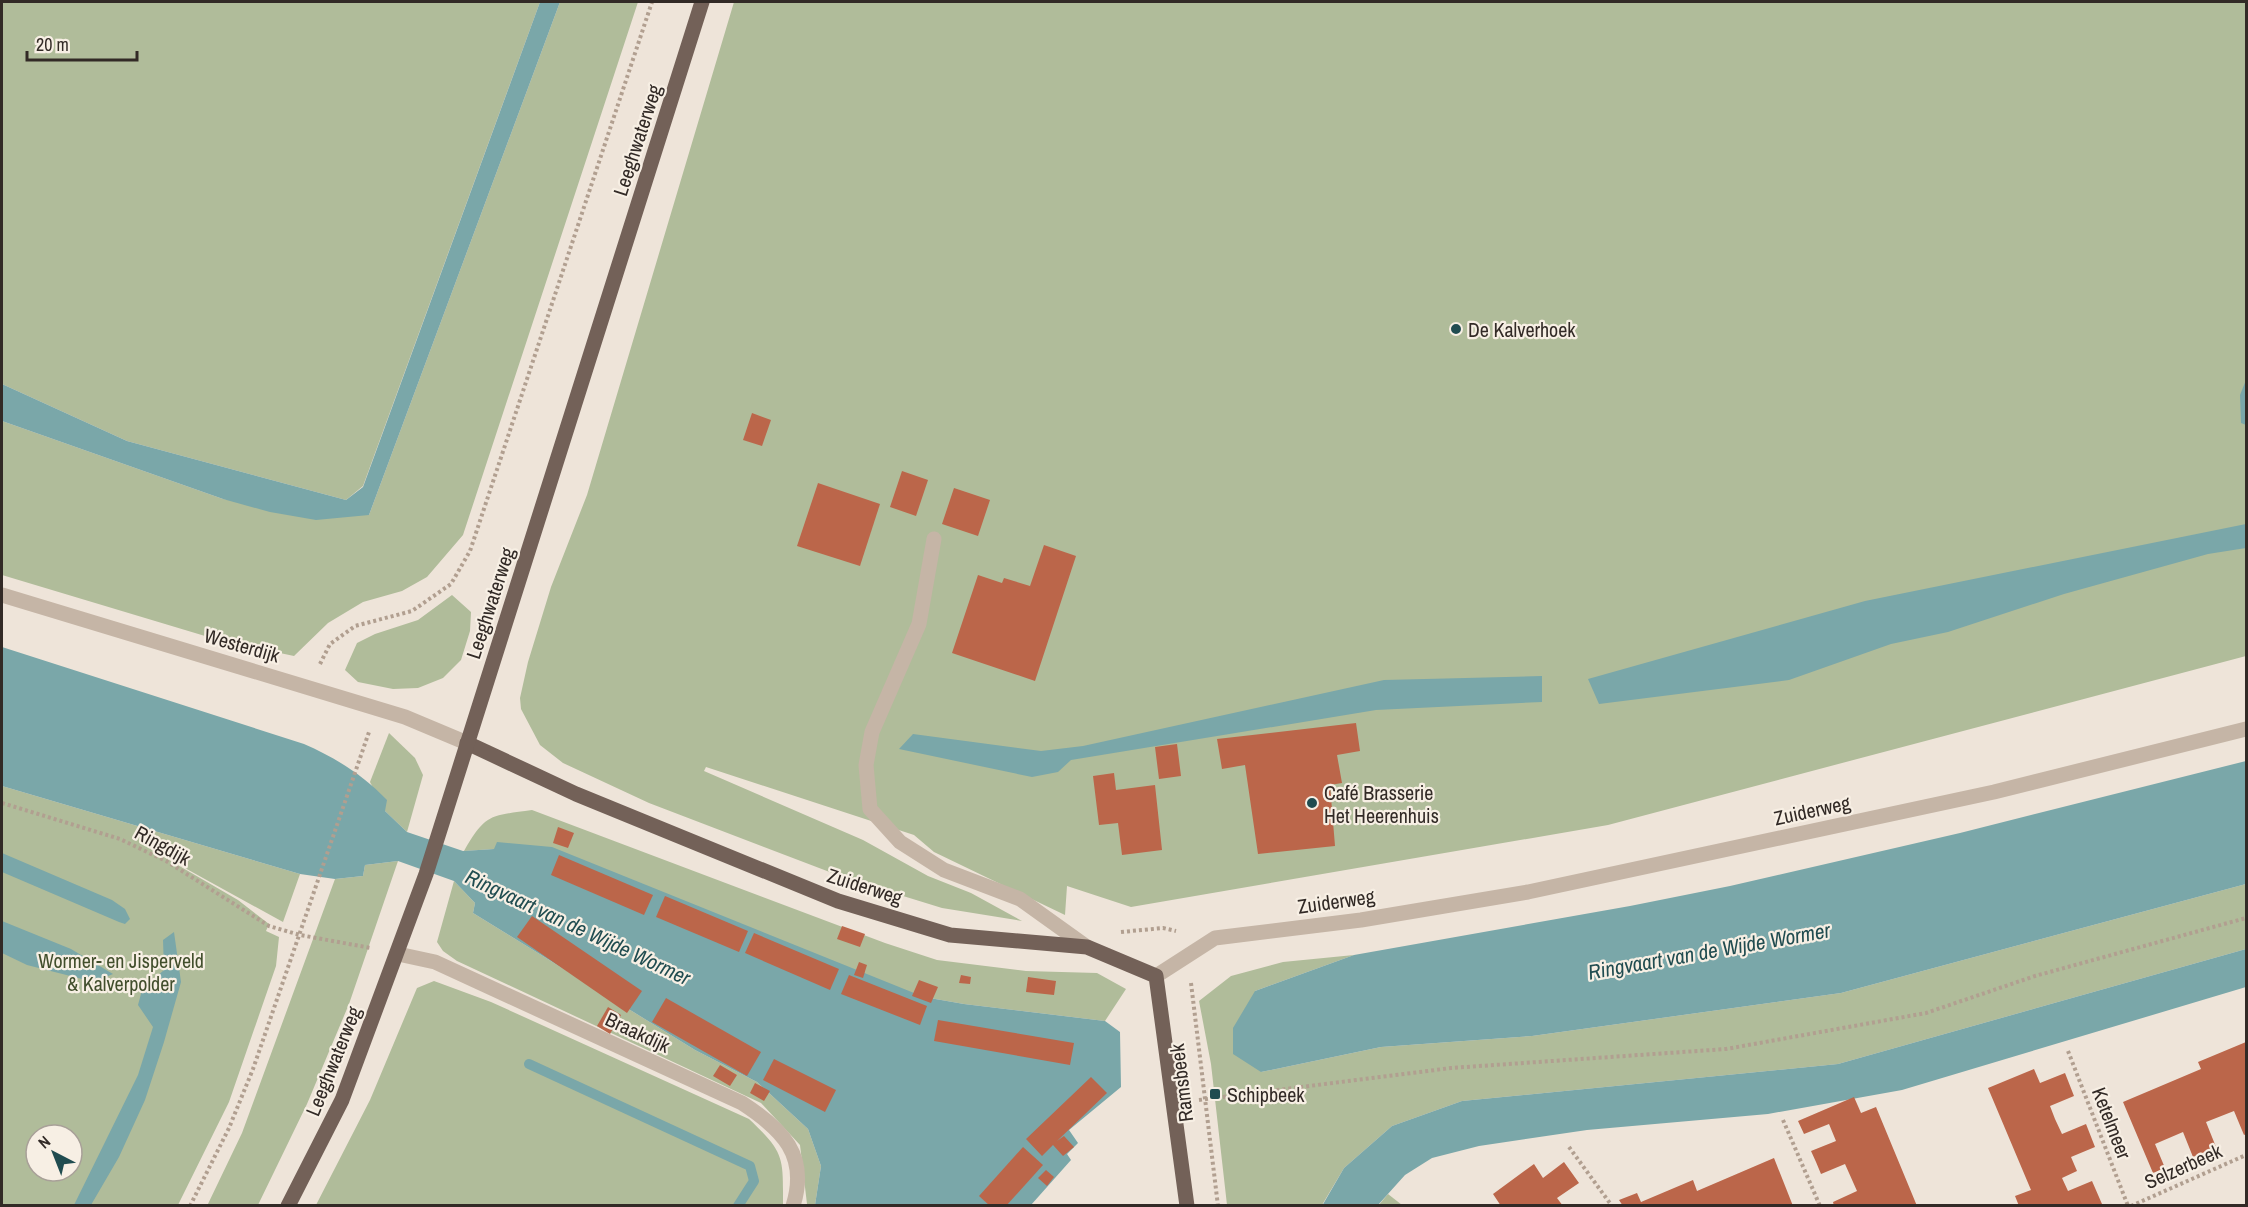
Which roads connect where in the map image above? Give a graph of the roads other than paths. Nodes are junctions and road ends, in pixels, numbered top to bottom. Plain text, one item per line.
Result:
1 (702, 2) edge
2 (934, 539) dead end
3 (2, 595) edge
4 (2247, 729) edge
5 (467, 743) junction
6 (1087, 947) junction
7 (398, 954) junction
8 (1156, 976) junction
9 (288, 1206) edge
10 (793, 1206) edge
11 (1187, 1206) edge

1 - 5 main road, Leeghwaterweg
2 - 6 street
3 - 5 street, Westerdijk
4 - 8 street, Zuiderweg
5 - 6 main road, Zuiderweg
5 - 7 main road, Leeghwaterweg
6 - 8 main road, Zuiderweg
7 - 9 main road, Leeghwaterweg
7 - 10 street, Braakdijk
8 - 11 main road, Ramsbeek

